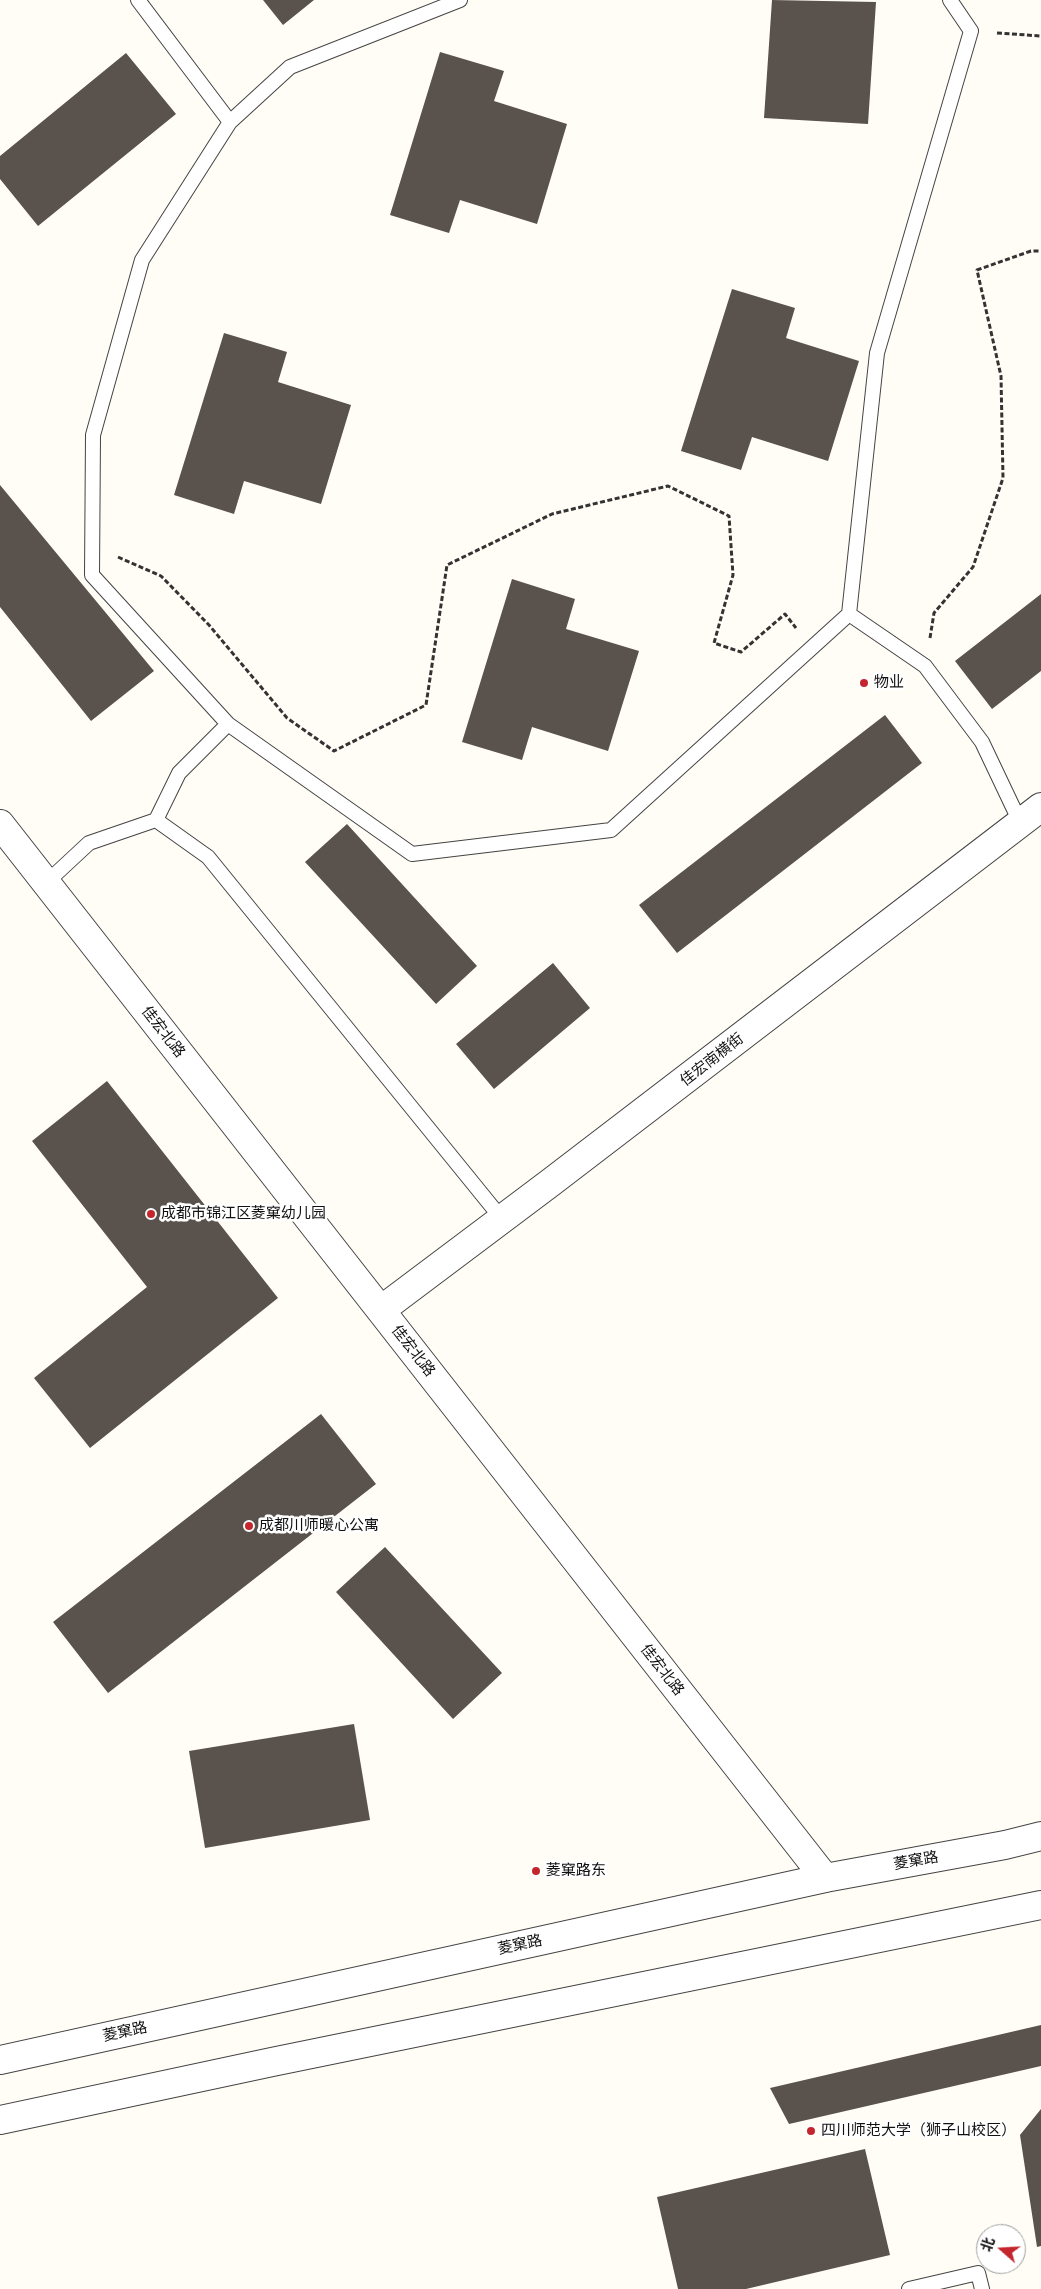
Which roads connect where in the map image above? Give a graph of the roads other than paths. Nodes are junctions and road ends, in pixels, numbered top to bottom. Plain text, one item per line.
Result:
1 (138, 0) edge
2 (460, 0) edge
3 (950, 0) edge
4 (230, 122) junction
5 (849, 614) junction
6 (228, 724) junction
7 (1031, 814) edge
8 (156, 820) junction
9 (0, 824) edge
10 (46, 883) junction
11 (502, 1220) junction
12 (381, 1310) junction
13 (1041, 1836) edge
14 (825, 1878) junction
15 (1041, 1904) edge
16 (0, 2060) edge
17 (0, 2120) edge
18 (908, 2289) edge
19 (982, 2289) edge

1 - 4 lane
2 - 4 lane
3 - 5 lane
4 - 6 lane
5 - 6 lane
5 - 7 lane
6 - 8 lane
7 - 11 street, 佳宏南横街
8 - 10 lane
8 - 11 lane
9 - 10 street, 佳宏北路
10 - 12 street, 佳宏北路
11 - 12 street, 佳宏南横街
12 - 14 street, 佳宏北路
13 - 14 street, 菱窠路
14 - 16 street, 菱窠路
15 - 17 street
18 - 19 lane

